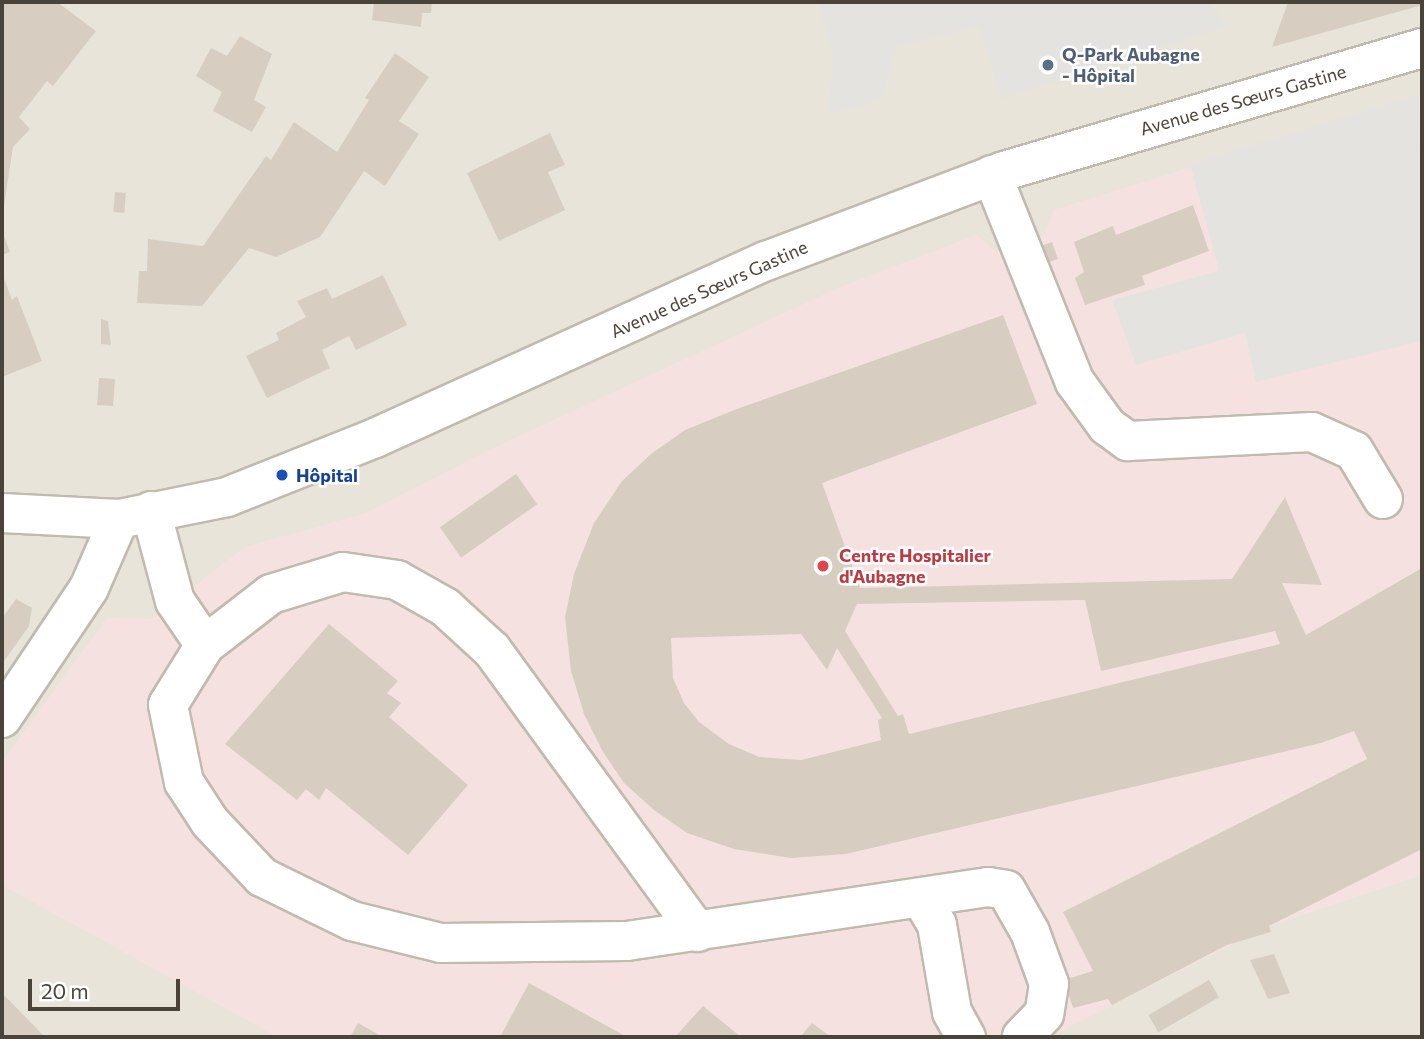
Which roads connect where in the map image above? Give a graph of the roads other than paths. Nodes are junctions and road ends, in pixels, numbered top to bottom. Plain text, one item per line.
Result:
1 (1422, 48) edge
2 (992, 175) junction
3 (1383, 499) dead end
4 (2, 513) edge
5 (135, 515) junction
6 (205, 645) junction
7 (2, 718) edge
8 (921, 898) junction
9 (698, 932) junction
10 (966, 1037) edge
11 (1022, 1037) edge

1 - 2 street, Avenue des Sœurs Gastine
2 - 3 street
2 - 5 street, Avenue des Sœurs Gastine
4 - 5 street, Avenue des Sœurs Gastine
5 - 6 street
5 - 7 street
6 - 9 street
6 - 9 street
8 - 9 street
8 - 10 street
8 - 11 street

